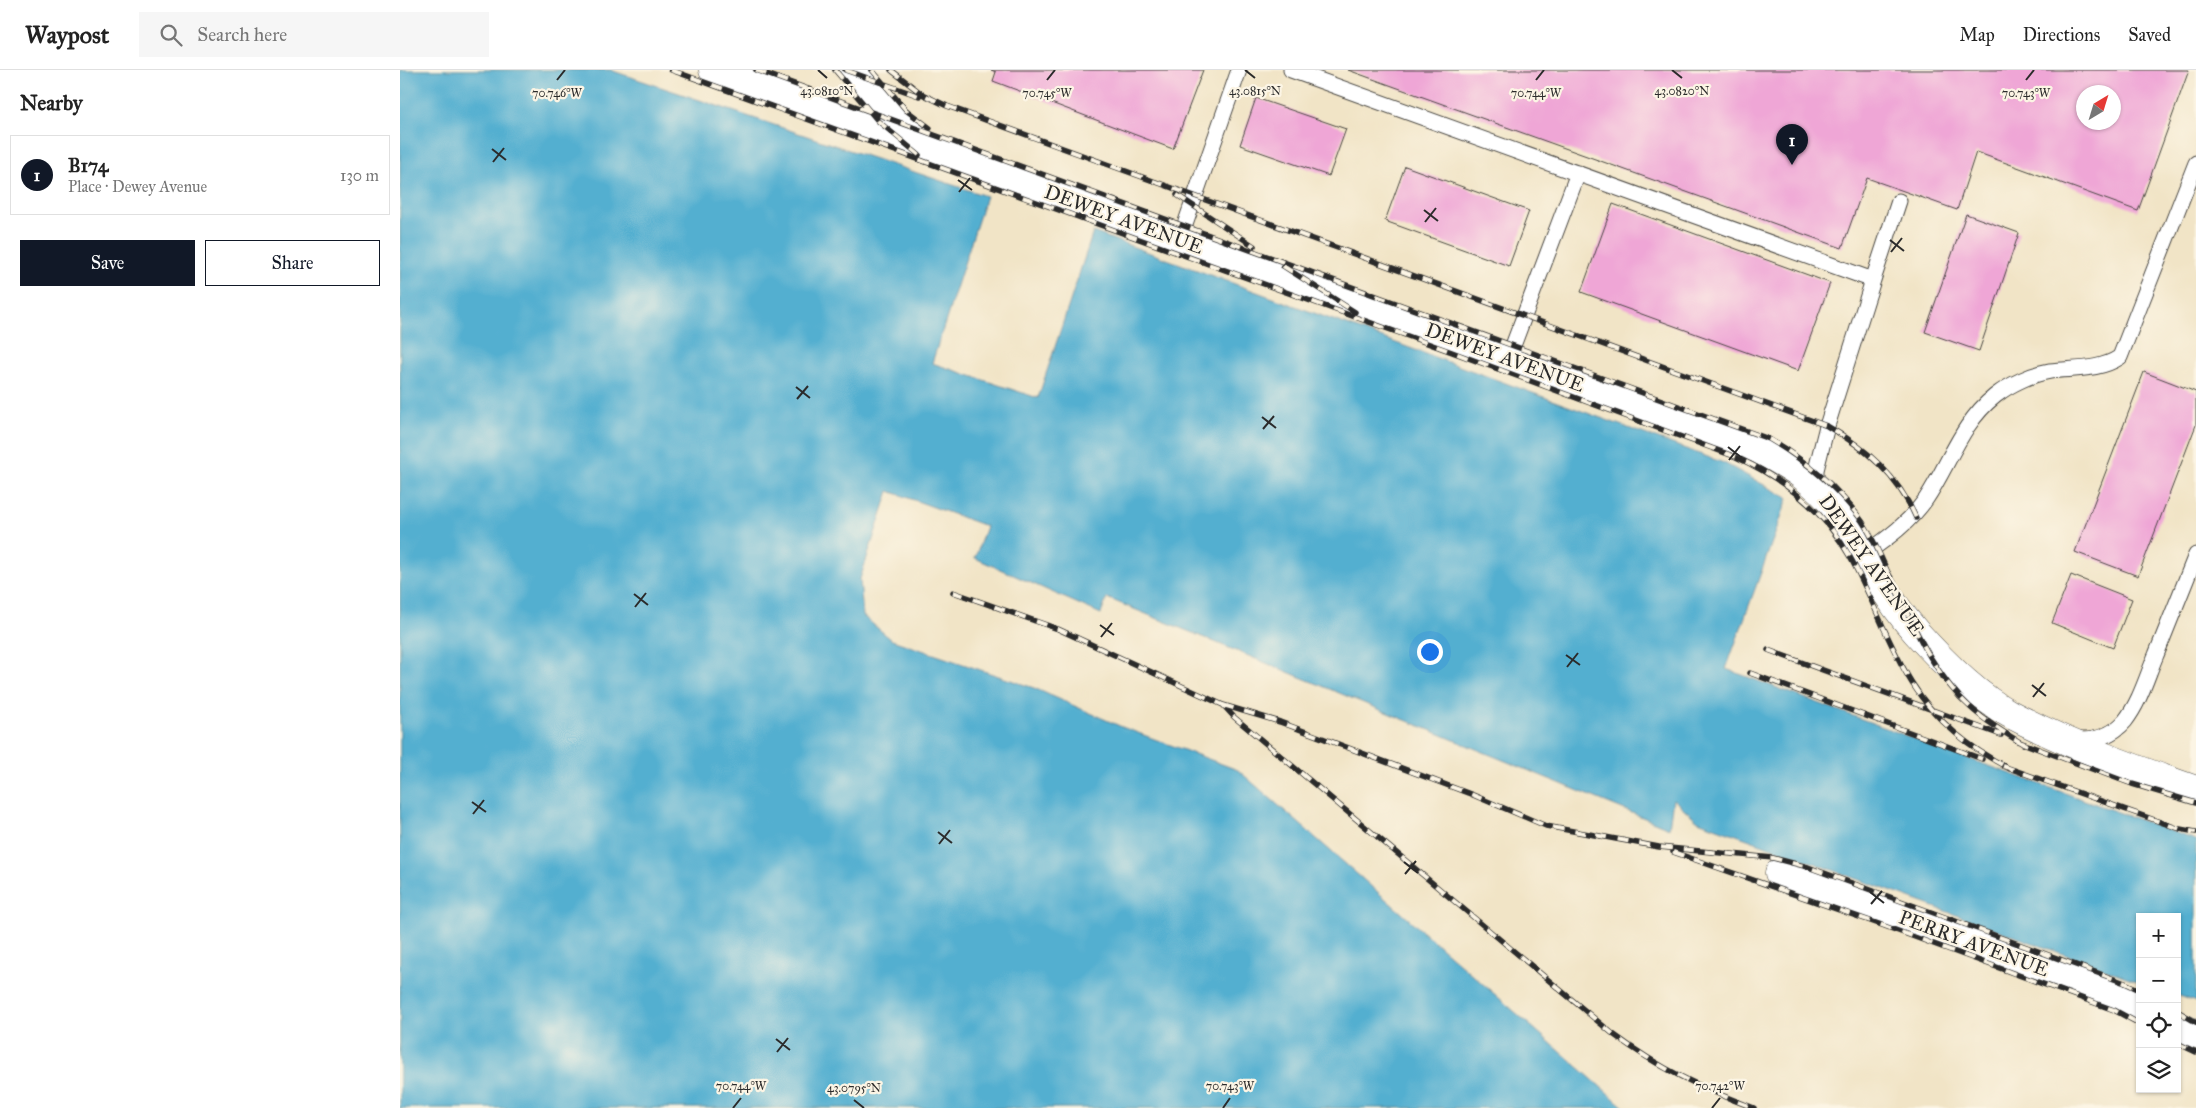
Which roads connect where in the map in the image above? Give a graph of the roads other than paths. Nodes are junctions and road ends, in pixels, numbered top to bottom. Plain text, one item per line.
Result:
1 (713, 70) edge
2 (854, 70) edge
3 (1238, 70) edge
4 (1290, 70) edge
5 (958, 159) junction
6 (2196, 163) edge
7 (1578, 173) junction
8 (1899, 202) dead end
9 (1180, 240) junction
10 (1873, 280) junction
11 (1508, 358) junction
12 (1816, 486) junction
13 (1864, 554) junction
14 (2196, 555) edge
15 (2068, 740) junction
16 (2196, 790) edge
17 (1779, 873) dead end
18 (2136, 1004) edge
19 (2181, 1027) edge
20 (2196, 1034) edge

1 - 5 street, DEWEY AVENUE
2 - 5 street
3 - 9 lane
4 - 7 lane
5 - 9 street, DEWEY AVENUE
6 - 13 lane
7 - 10 lane
7 - 11 lane
8 - 10 lane
9 - 11 street, DEWEY AVENUE
10 - 12 lane
11 - 12 street, DEWEY AVENUE
12 - 13 street, DEWEY AVENUE
13 - 15 street, DEWEY AVENUE
14 - 15 lane
15 - 16 street, DEWEY AVENUE
17 - 18 street, PERRY AVENUE
19 - 20 street

